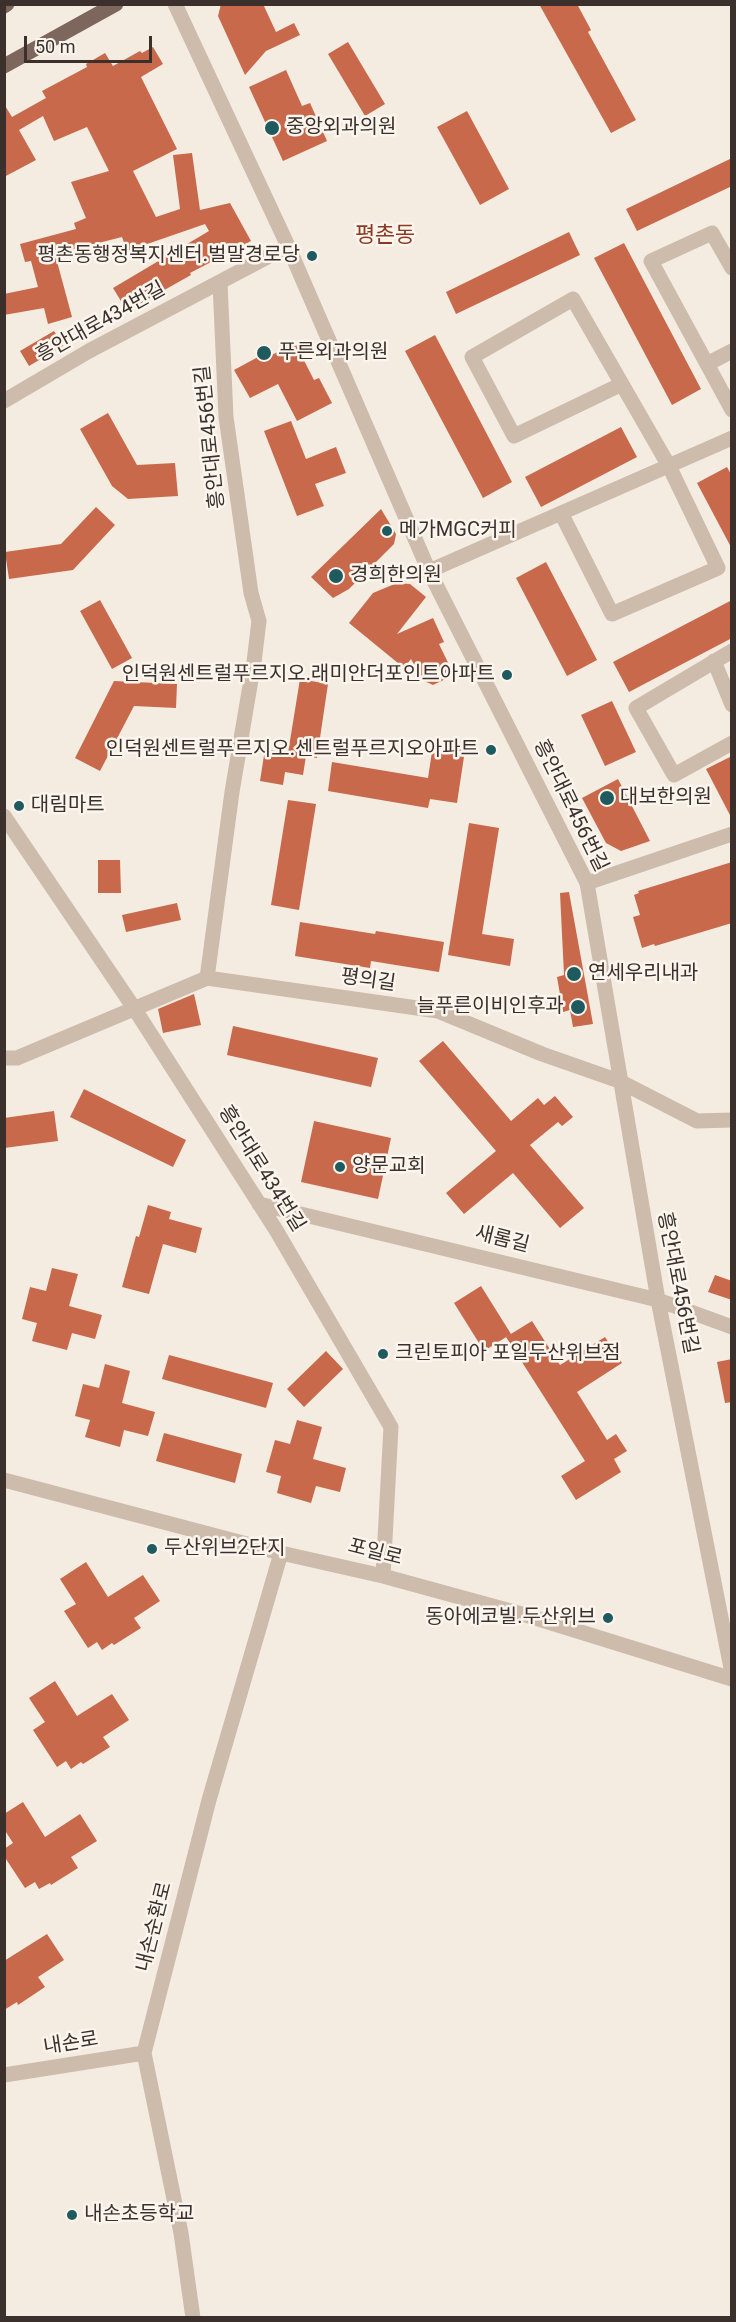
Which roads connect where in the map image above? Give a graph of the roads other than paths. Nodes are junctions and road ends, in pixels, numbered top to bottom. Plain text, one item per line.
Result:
1 (116, 4) edge
2 (175, 4) edge
3 (4, 66) edge
4 (288, 246) junction
5 (732, 268) edge
6 (220, 283) junction
7 (732, 351) edge
8 (707, 364) junction
9 (622, 384) junction
10 (4, 401) edge
11 (732, 410) edge
12 (730, 442) edge
13 (669, 466) junction
14 (561, 513) junction
15 (429, 571) junction
16 (732, 651) edge
17 (714, 661) junction
18 (732, 705) edge
19 (732, 743) edge
20 (4, 816) edge
21 (732, 834) edge
22 (587, 883) junction
23 (207, 978) junction
24 (134, 1008) junction
25 (4, 1058) edge
26 (619, 1081) junction
27 (732, 1120) edge
28 (259, 1204) junction
29 (658, 1300) junction
30 (732, 1327) edge
31 (4, 1480) edge
32 (281, 1553) junction
33 (383, 1575) junction
34 (732, 1673) edge
35 (732, 1679) edge
36 (144, 2053) junction
37 (4, 2075) edge
38 (193, 2318) edge

1 - 3 main road
2 - 4 street, 흥안대로456번길
4 - 6 street
4 - 15 street, 흥안대로456번길
5 - 8 street
6 - 10 street, 흥안대로434번길
6 - 23 street, 흥안대로456번길
7 - 8 street
8 - 11 street
9 - 9 street
9 - 13 street
12 - 13 street
13 - 14 street
13 - 14 street
14 - 15 street
15 - 22 street, 흥안대로456번길
16 - 17 street
17 - 18 street
17 - 19 street
20 - 24 street, 흥안대로434번길
21 - 22 street
22 - 26 street, 흥안대로456번길
23 - 24 street
23 - 26 street, 평의길
24 - 25 street
24 - 28 street, 흥안대로434번길
26 - 27 street, 평의길
26 - 29 street, 흥안대로456번길
28 - 29 street, 새롬길
28 - 33 street, 흥안대로434번길
29 - 30 street, 새롬길
29 - 34 street, 흥안대로456번길
31 - 32 street, 포일로
32 - 33 street, 포일로
32 - 36 street, 내손순환로
33 - 35 street, 포일로
36 - 37 street, 내손로
36 - 38 street, 내손순환로

